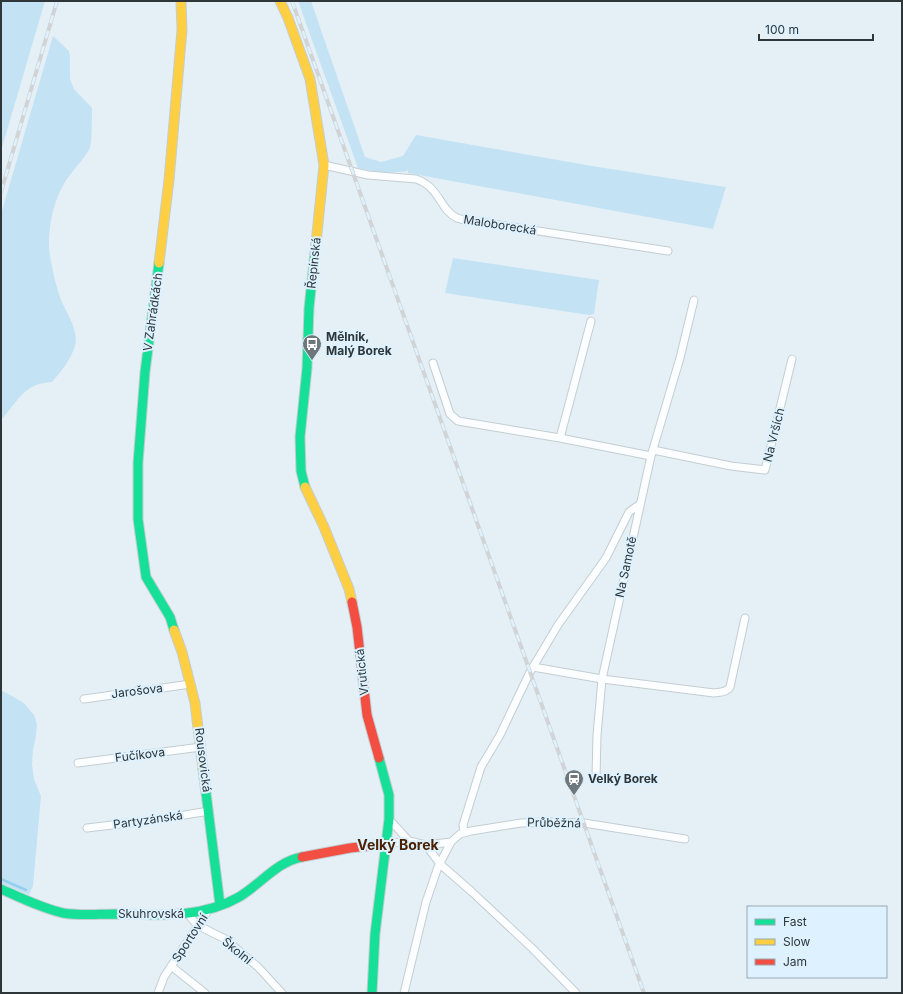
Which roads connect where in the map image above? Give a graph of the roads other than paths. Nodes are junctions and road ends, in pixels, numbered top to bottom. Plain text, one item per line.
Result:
1 (181, 1) edge
2 (280, 1) edge
3 (324, 165) junction
4 (668, 251) dead end
5 (694, 300) dead end
6 (590, 321) dead end
7 (792, 359) dead end
8 (433, 363) dead end
9 (560, 438) junction
10 (652, 453) junction
11 (640, 504) junction
12 (324, 527) joint
13 (170, 617) joint
14 (745, 618) dead end
15 (533, 667) junction
16 (602, 679) junction
17 (190, 684) junction
18 (84, 699) dead end
19 (201, 746) junction
20 (78, 763) dead end
21 (596, 778) dead end
22 (209, 811) junction
23 (389, 819) junction
24 (87, 828) dead end
25 (464, 832) junction
26 (685, 839) dead end
27 (409, 841) junction
28 (451, 842) junction
29 (385, 844) junction
30 (426, 845) junction
31 (440, 864) junction
32 (1, 889) edge
33 (220, 905) junction
34 (209, 909) junction
35 (188, 914) junction
36 (197, 925) junction
37 (171, 966) junction
38 (158, 993) edge
39 (205, 993) edge
40 (282, 993) edge
41 (372, 993) edge
42 (404, 993) edge
43 (576, 993) edge

1 - 13 street, V Zahrádkách
2 - 3 street, Řepínská
3 - 4 street, Maloborecká
3 - 12 street, Řepínská
5 - 10 street, Na Samotě
6 - 9 street
7 - 10 street, Na Vrších
8 - 9 street
9 - 10 street
10 - 11 street, Na Samotě
11 - 15 street
11 - 16 street, Na Samotě
12 - 23 street, Vrutická
13 - 17 street, Rousovická
14 - 16 street
15 - 16 street
15 - 25 street
16 - 21 street, Na Samotě
17 - 18 street, Jarošova
17 - 19 street, Rousovická
19 - 20 street, Fučíkova
19 - 22 street, Rousovická
22 - 24 street, Partyzánská
22 - 33 street, Rousovická
23 - 27 street
23 - 29 street, Vrutická
25 - 26 street, Průběžná
25 - 28 street, Průběžná
27 - 29 street
27 - 30 street
28 - 30 street
28 - 31 street, Průběžná
29 - 33 street, Skuhrovská
29 - 41 street, Vrutická
30 - 31 street
31 - 42 street, Průběžná
31 - 43 street
32 - 35 street, Skuhrovská
33 - 34 street, Skuhrovská
34 - 35 street, Skuhrovská
34 - 36 street, Sportovní
35 - 36 street, Školní
36 - 37 street, Sportovní
36 - 40 street, Školní
37 - 38 street, Sportovní
37 - 39 street, Sportovní

